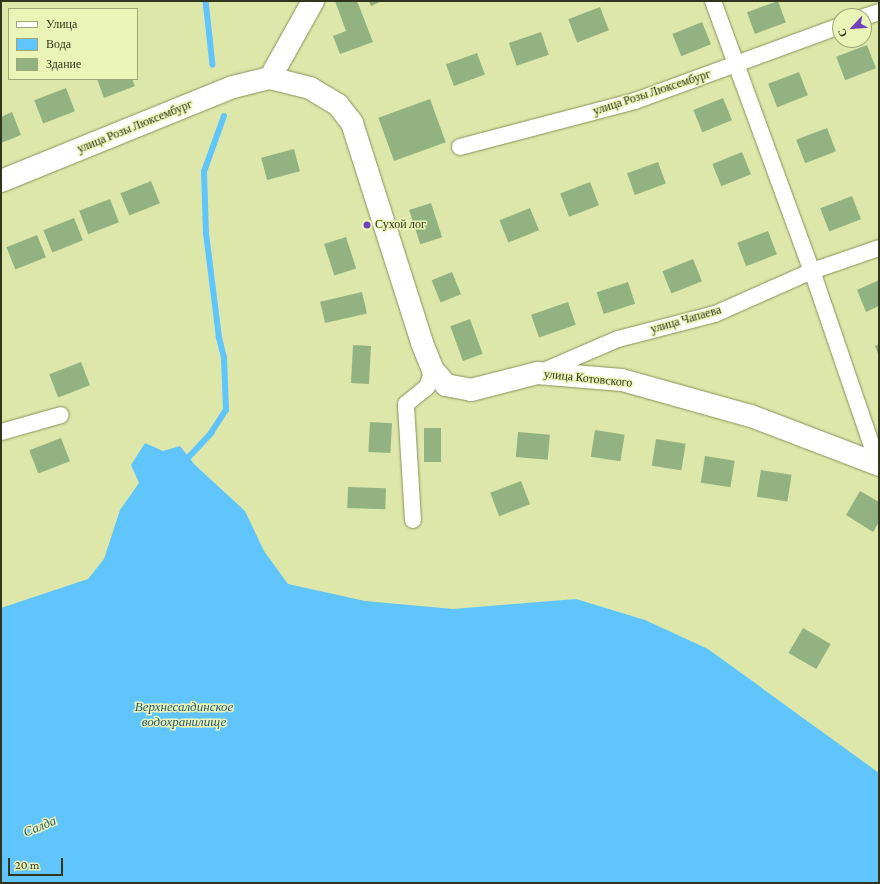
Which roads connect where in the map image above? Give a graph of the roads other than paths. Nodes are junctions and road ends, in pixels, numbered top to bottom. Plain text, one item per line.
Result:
1 (313, 1) edge
2 (713, 1) edge
3 (832, 29) edge
4 (735, 66) junction
5 (270, 78) junction
6 (460, 147) dead end
7 (1, 182) edge
8 (879, 248) edge
9 (812, 271) junction
10 (433, 370) junction
11 (537, 373) junction
12 (61, 415) dead end
13 (1, 432) edge
14 (878, 465) edge
15 (413, 520) dead end

1 - 5 street
2 - 4 street
3 - 4 street, улица Розы Люксембург
4 - 6 street, улица Розы Люксембург
4 - 9 street
5 - 7 street, улица Розы Люксембург
5 - 10 street, улица Котовского
8 - 9 street, улица Чапаева
9 - 11 street, улица Чапаева
9 - 14 street
10 - 11 street, улица Котовского
10 - 15 street
11 - 14 street, улица Котовского
12 - 13 street

